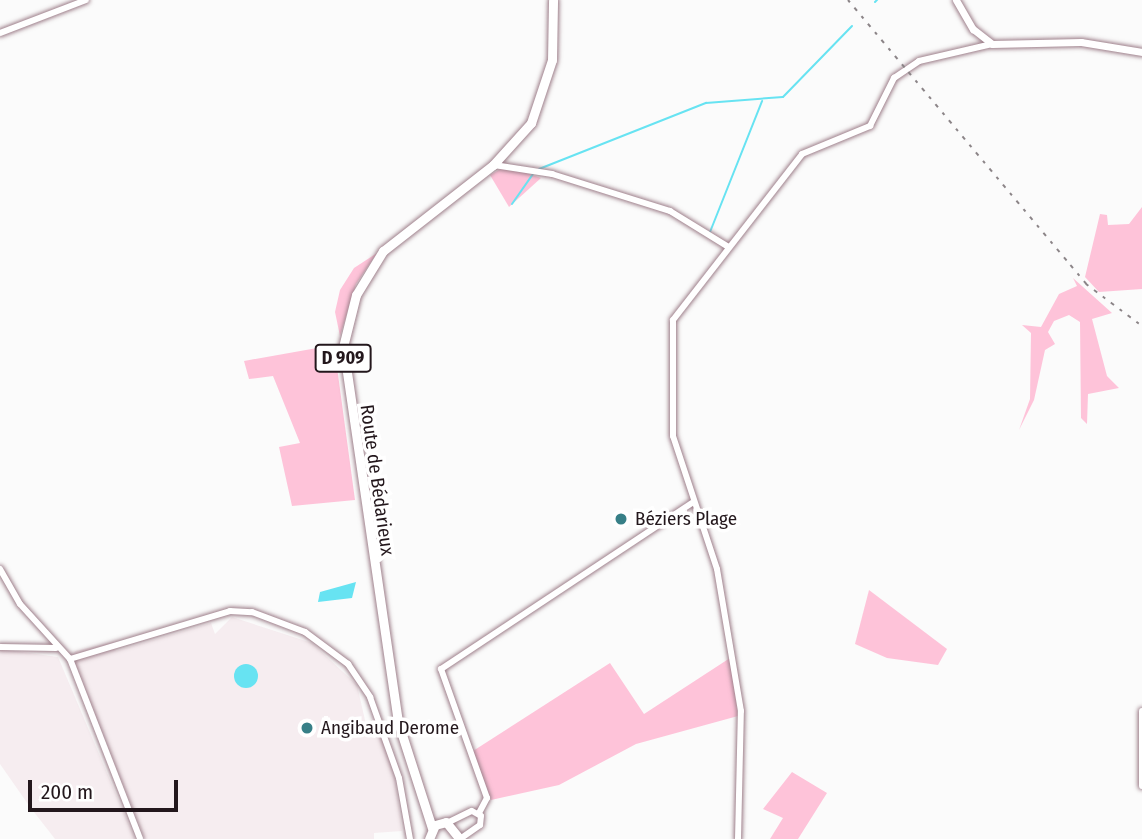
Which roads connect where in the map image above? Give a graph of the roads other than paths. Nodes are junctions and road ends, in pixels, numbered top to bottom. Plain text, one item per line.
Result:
1 (86, 0) edge
2 (553, 0) edge
3 (956, 0) edge
4 (0, 33) edge
5 (992, 44) junction
6 (1142, 52) edge
7 (493, 166) junction
8 (727, 246) junction
9 (692, 503) junction
10 (0, 569) edge
11 (0, 647) edge
12 (56, 648) junction
13 (70, 659) junction
14 (1142, 711) edge
15 (1142, 786) edge
16 (420, 790) junction
17 (479, 813) junction
18 (446, 822) junction
19 (428, 835) edge
20 (141, 839) edge
21 (410, 839) edge
22 (460, 839) edge
23 (738, 839) edge

1 - 4 street
2 - 7 main road, Route de Bédarieux / D 909
3 - 5 street
5 - 6 street
5 - 8 street
7 - 8 street
7 - 16 main road, Route de Bédarieux / D 909
8 - 9 street
9 - 17 street
9 - 23 street
10 - 12 street
11 - 12 street
12 - 13 street
13 - 20 street
13 - 21 street
14 - 15 street
16 - 18 main road, Route de Bédarieux / D 909
16 - 19 main road, Route de Bédarieux / D 909
17 - 18 street
17 - 22 street
18 - 19 main road
18 - 22 main road, Route de Bédarieux

